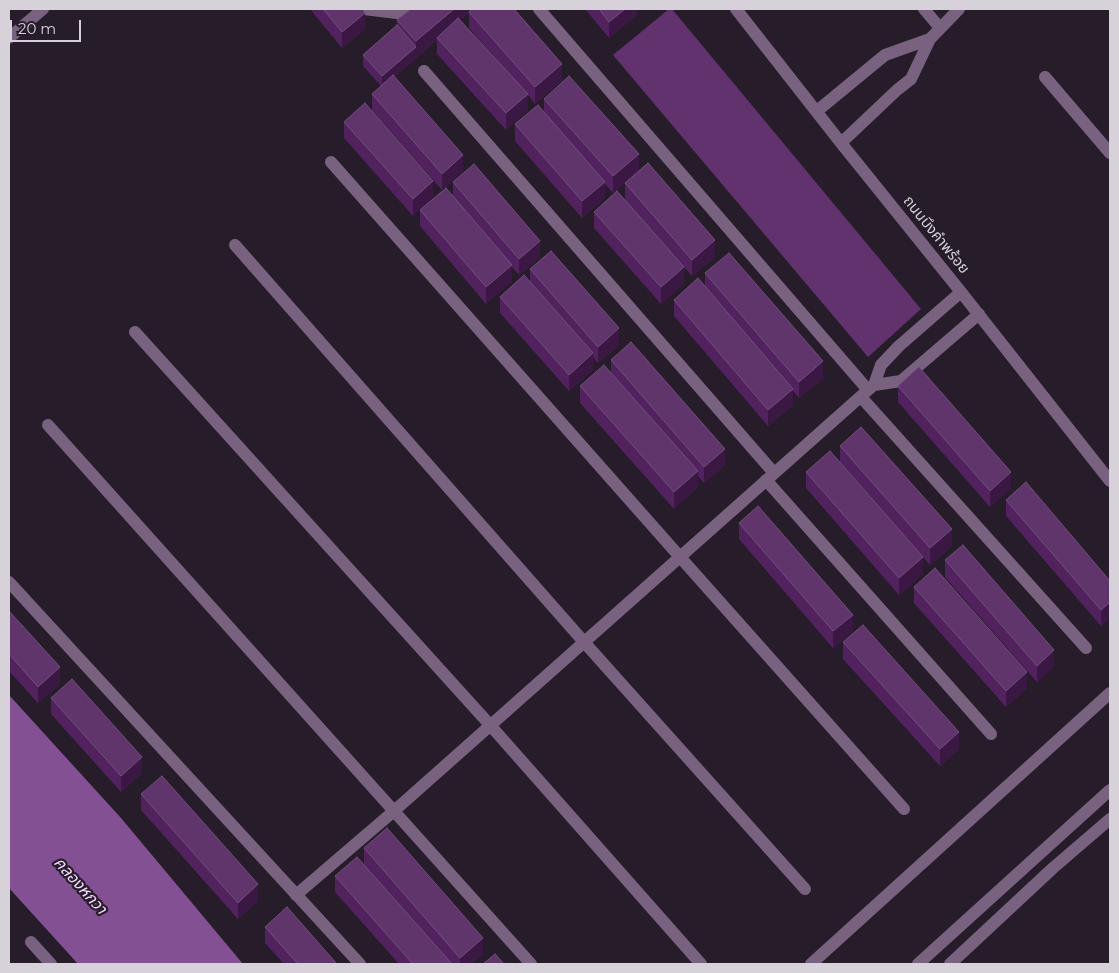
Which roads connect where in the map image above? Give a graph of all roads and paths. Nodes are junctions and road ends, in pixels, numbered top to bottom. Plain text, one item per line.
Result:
1 (43, 9) edge
2 (364, 9) edge
3 (412, 9) edge
4 (539, 9) edge
5 (736, 9) edge
6 (924, 9) edge
7 (959, 9) edge
8 (940, 28) junction
9 (9, 38) edge
10 (930, 39) junction
11 (424, 71) dead end
12 (1045, 77) dead end
13 (817, 111) junction
14 (841, 143) junction
15 (1110, 153) edge
16 (330, 162) dead end
17 (236, 245) dead end
18 (961, 292) junction
19 (979, 314) junction
20 (135, 332) dead end
21 (868, 390) junction
22 (48, 425) dead end
23 (770, 477) junction
24 (1110, 482) edge
25 (680, 557) junction
26 (9, 582) edge
27 (584, 642) junction
28 (1086, 648) dead end
29 (1110, 693) edge
30 (490, 725) junction
31 (991, 734) dead end
32 (1110, 790) edge
33 (904, 808) dead end
34 (394, 811) junction
35 (1110, 819) edge
36 (805, 889) dead end
37 (296, 895) junction
38 (32, 942) dead end
39 (51, 964) edge
40 (360, 964) edge
41 (531, 964) edge
42 (701, 964) edge
43 (811, 964) edge
44 (918, 964) edge
45 (950, 964) edge

1 - 9 street
2 - 3 street
4 - 21 street
5 - 13 street, ถนนบึงคำพร้อย
6 - 8 street
7 - 8 street
8 - 10 street
10 - 13 street
10 - 14 street
11 - 23 street
12 - 15 street
13 - 14 street, ถนนบึงคำพร้อย
14 - 18 street, ถนนบึงคำพร้อย
16 - 25 street
17 - 27 street
18 - 19 street, ถนนบึงคำพร้อย
18 - 21 street
19 - 21 street
19 - 24 street, ถนนบึงคำพร้อย
20 - 30 street
21 - 23 street
21 - 28 street
22 - 34 street
23 - 25 street
23 - 31 street
25 - 27 street
25 - 33 street
26 - 37 street
27 - 30 street
27 - 36 street
29 - 43 street
30 - 34 street
30 - 42 street
32 - 44 street
34 - 37 street
34 - 41 street
35 - 45 street
37 - 40 street
38 - 39 street

